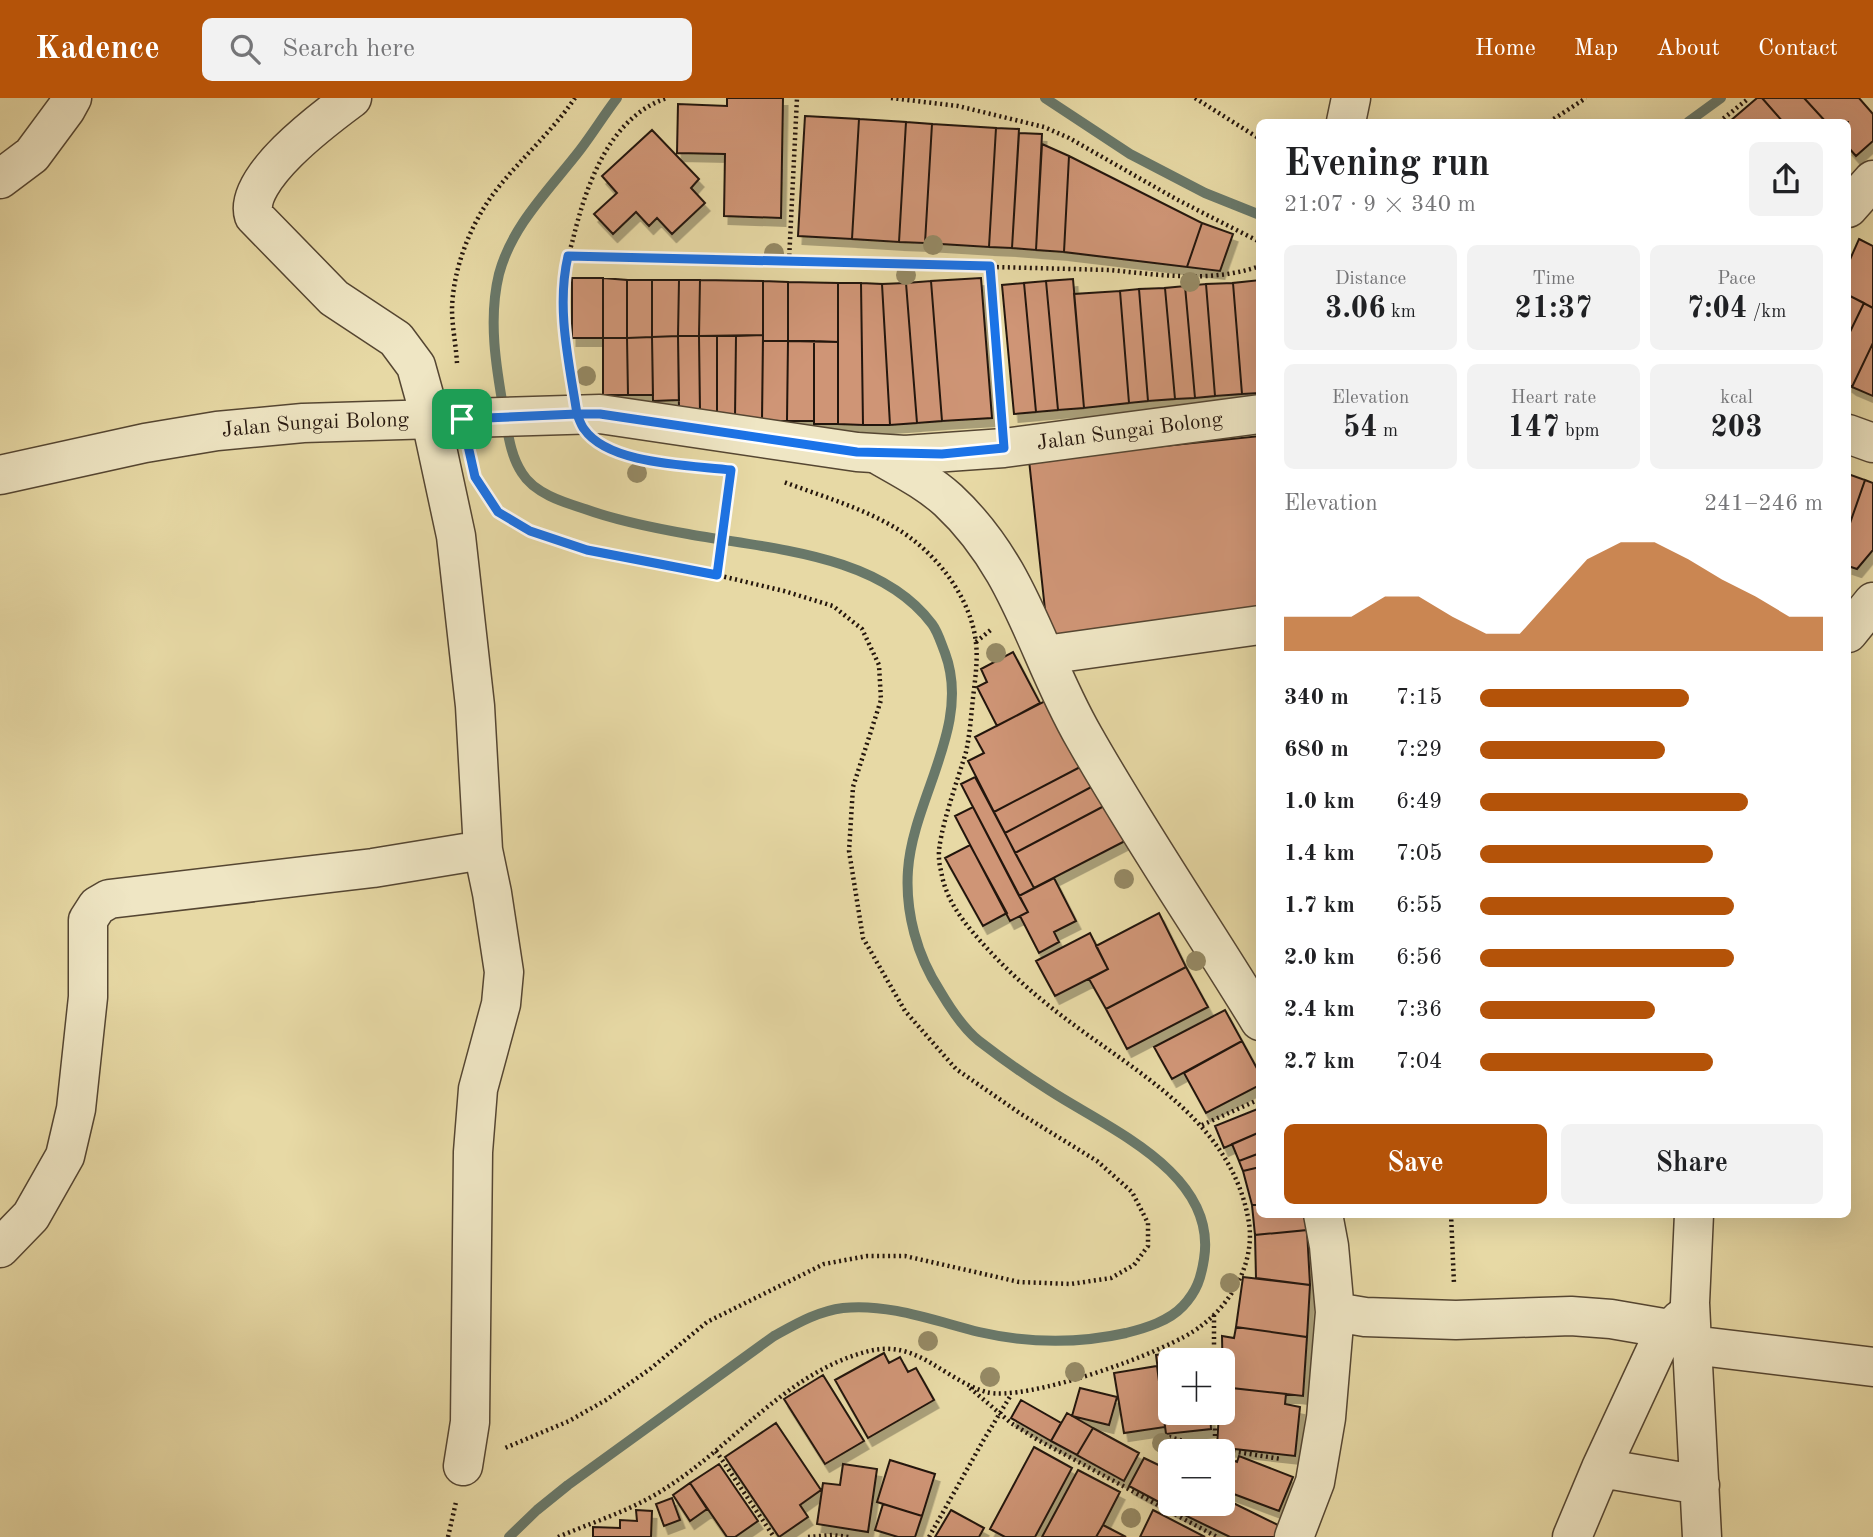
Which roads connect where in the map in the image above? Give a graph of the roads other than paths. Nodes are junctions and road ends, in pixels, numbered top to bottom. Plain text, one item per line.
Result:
1 (72, 98) edge
2 (352, 98) edge
3 (1351, 98) edge
4 (1347, 119) edge
5 (0, 179) edge
6 (1873, 180) edge
7 (1851, 205) edge
8 (1256, 415) edge
9 (456, 419) junction
10 (1851, 435) edge
11 (1873, 443) edge
12 (877, 454) junction
13 (0, 475) edge
14 (1873, 603) edge
15 (1256, 626) edge
16 (1851, 629) edge
17 (1045, 655) junction
18 (483, 850) junction
19 (1256, 1015) edge
20 (1324, 1218) edge
21 (1694, 1218) edge
22 (0, 1248) edge
23 (1335, 1312) junction
24 (1684, 1330) junction
25 (1873, 1367) edge
26 (463, 1466) road end
27 (1601, 1468) junction
28 (1700, 1485) junction
29 (1294, 1537) edge
30 (1572, 1537) edge
31 (1702, 1537) edge

1 - 5 street
2 - 9 street
3 - 4 street
6 - 7 street
8 - 12 street, Jalan Sungai Bolong
9 - 12 street, Jalan Sungai Bolong
9 - 13 street, Jalan Sungai Bolong
9 - 18 street
10 - 11 street
12 - 17 street
14 - 16 street
15 - 17 street
17 - 19 street
18 - 22 street
18 - 26 street
20 - 23 street
21 - 24 street
23 - 24 street
23 - 29 street
24 - 25 street
24 - 27 street
24 - 28 street
27 - 28 street
27 - 30 street
28 - 31 street

